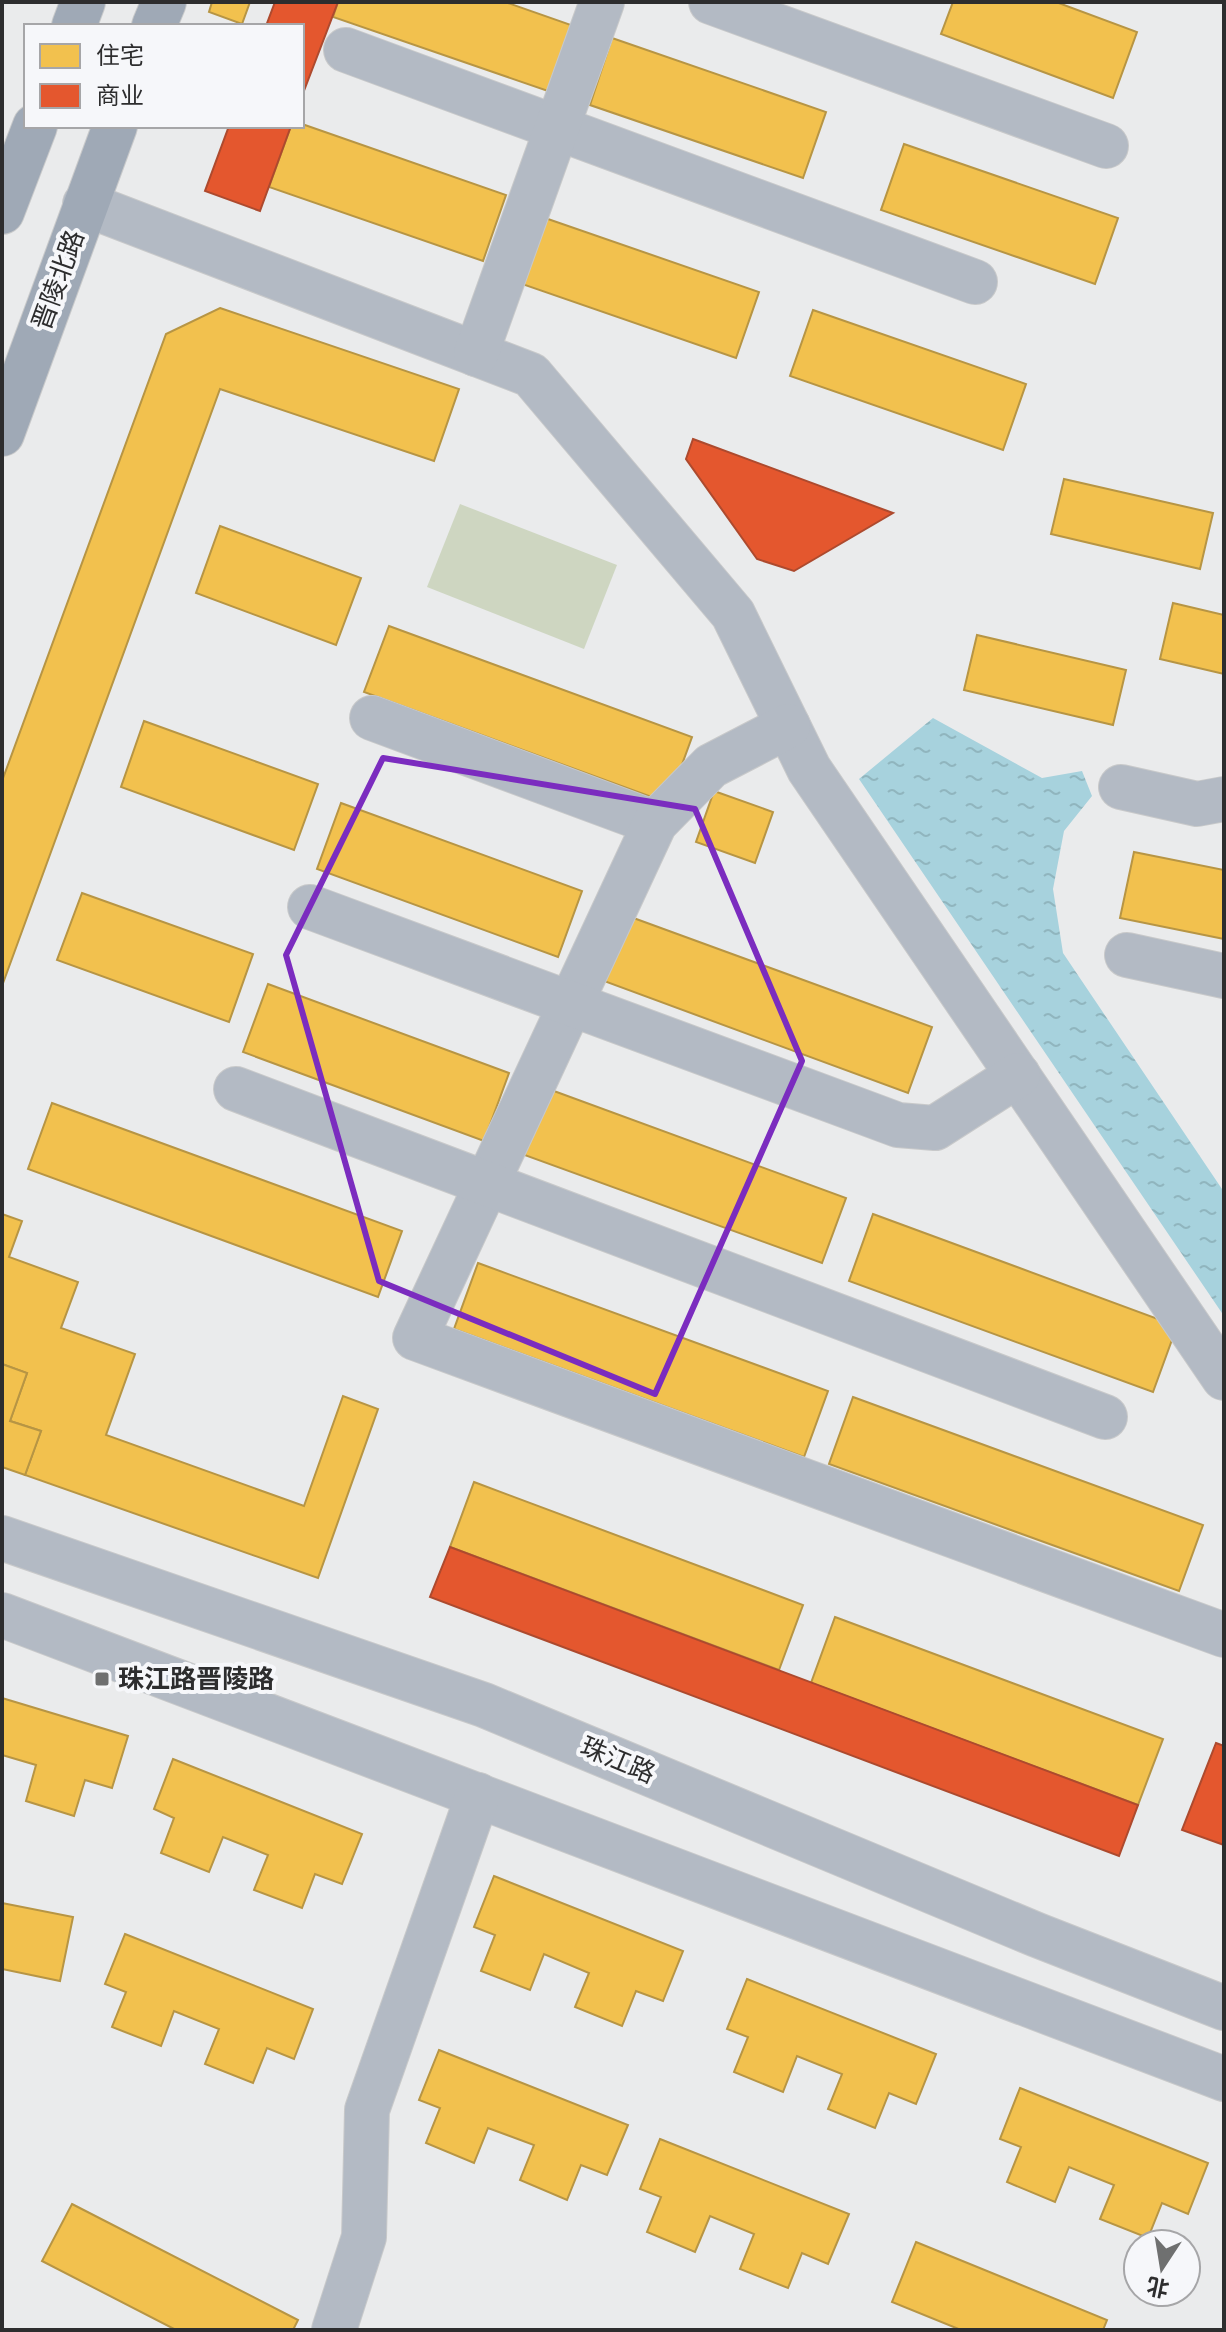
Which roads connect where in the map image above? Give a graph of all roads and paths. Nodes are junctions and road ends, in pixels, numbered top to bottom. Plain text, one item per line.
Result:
1 (83, 2) edge
2 (164, 2) edge
3 (602, 2) edge
4 (711, 2) edge
5 (75, 24) edge
6 (155, 24) edge
7 (346, 50) dead end
8 (34, 128) edge
9 (114, 128) edge
10 (557, 128) junction
11 (1106, 146) dead end
12 (85, 204) junction
13 (3, 208) edge
14 (975, 282) dead end
15 (476, 354) junction
16 (2, 434) edge
17 (372, 718) dead end
18 (788, 726) junction
19 (1121, 787) dead end
20 (1224, 799) edge
21 (655, 823) junction
22 (310, 907) dead end
23 (1127, 955) dead end
24 (1224, 976) edge
25 (571, 1004) junction
26 (1018, 1075) junction
27 (236, 1089) dead end
28 (487, 1184) junction
29 (1224, 1378) edge
30 (1105, 1417) dead end
31 (2, 1538) edge
32 (2, 1615) edge
33 (1224, 1635) edge
34 (478, 1795) junction
35 (1224, 2008) edge
36 (1224, 2079) edge
37 (334, 2330) edge

1 - 5 main road
2 - 6 main road
3 - 10 street
4 - 11 street
7 - 10 street
8 - 13 main road
9 - 12 main road, 晋陵北路
10 - 14 street
10 - 15 street
12 - 15 street
12 - 16 main road, 晋陵北路
15 - 18 street
17 - 21 street
18 - 21 street
18 - 26 street
19 - 20 street
21 - 25 street
22 - 25 street
23 - 24 street
25 - 26 street
25 - 28 street
26 - 29 street
27 - 28 street
28 - 30 street
28 - 33 street
31 - 35 street, 珠江路
32 - 34 street
34 - 36 street
34 - 37 street

